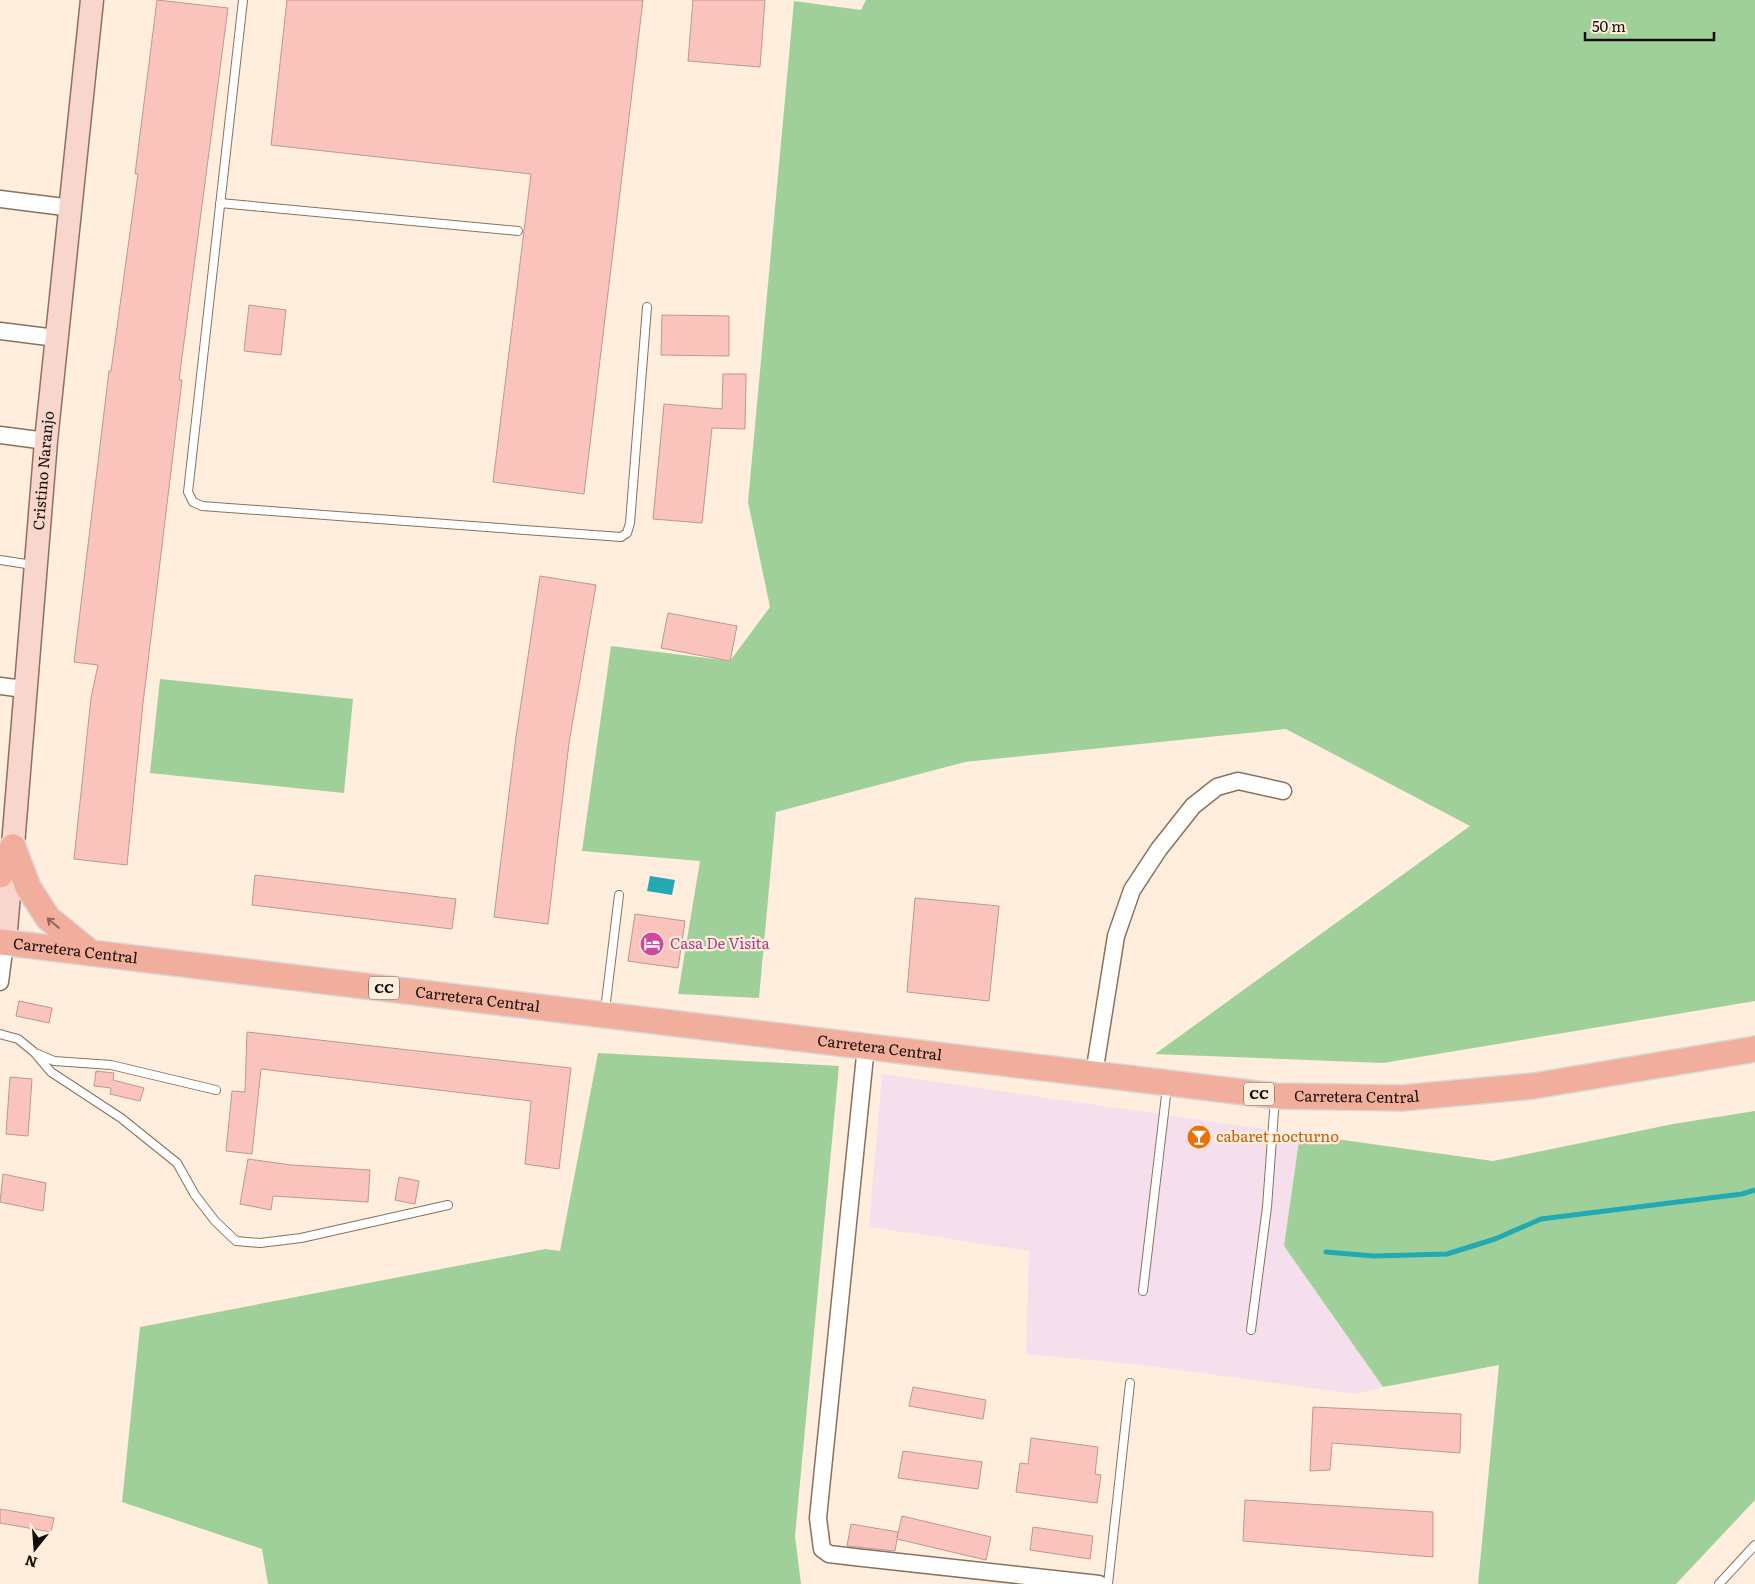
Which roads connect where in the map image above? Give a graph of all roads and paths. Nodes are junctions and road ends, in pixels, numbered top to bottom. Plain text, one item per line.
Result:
1 (92, 0) edge
2 (243, 0) edge
3 (0, 199) edge
4 (220, 203) junction
5 (72, 208) junction
6 (518, 231) dead end
7 (647, 307) dead end
8 (0, 331) edge
9 (56, 338) junction
10 (0, 436) edge
11 (46, 441) junction
12 (0, 560) edge
13 (35, 565) junction
14 (0, 686) edge
15 (24, 689) junction
16 (1283, 791) dead end
17 (13, 847) junction
18 (0, 875) edge
19 (619, 895) dead end
20 (2, 943) edge
21 (91, 953) junction
22 (0, 982) edge
23 (604, 1015) junction
24 (0, 1034) edge
25 (866, 1046) junction
26 (1755, 1049) edge
27 (34, 1052) junction
28 (1094, 1074) junction
29 (1167, 1083) junction
30 (216, 1090) dead end
31 (1276, 1096) junction
32 (448, 1205) dead end
33 (1143, 1291) dead end
34 (1251, 1330) dead end
35 (1130, 1382) dead end
36 (1755, 1545) edge
37 (1099, 1584) edge
38 (1108, 1584) edge
39 (1719, 1584) edge

1 - 5 street, Cristino Naranjo
2 - 4 lane
3 - 5 street
4 - 6 lane
4 - 7 lane
5 - 9 street, Cristino Naranjo
8 - 9 street
9 - 11 street, Cristino Naranjo
10 - 11 street
11 - 13 street, Cristino Naranjo
12 - 13 lane
13 - 15 street, Cristino Naranjo
14 - 15 street
15 - 17 street, Cristino Naranjo
16 - 28 street
17 - 18 main road
17 - 20 street, Cristino Naranjo
21 -> 17 main road
19 - 23 lane
20 - 21 main road, Carretera Central / CC
20 - 22 street
21 - 23 main road, Carretera Central / CC
23 - 25 main road, Carretera Central / CC
24 - 27 lane
25 - 28 main road, Carretera Central / CC
25 - 37 street
26 - 31 main road, Carretera Central / CC
27 - 30 lane
27 - 32 lane
28 - 29 main road, Carretera Central / CC
29 - 31 main road, Carretera Central / CC
29 - 33 lane
31 - 34 lane
35 - 38 lane
36 - 39 lane

